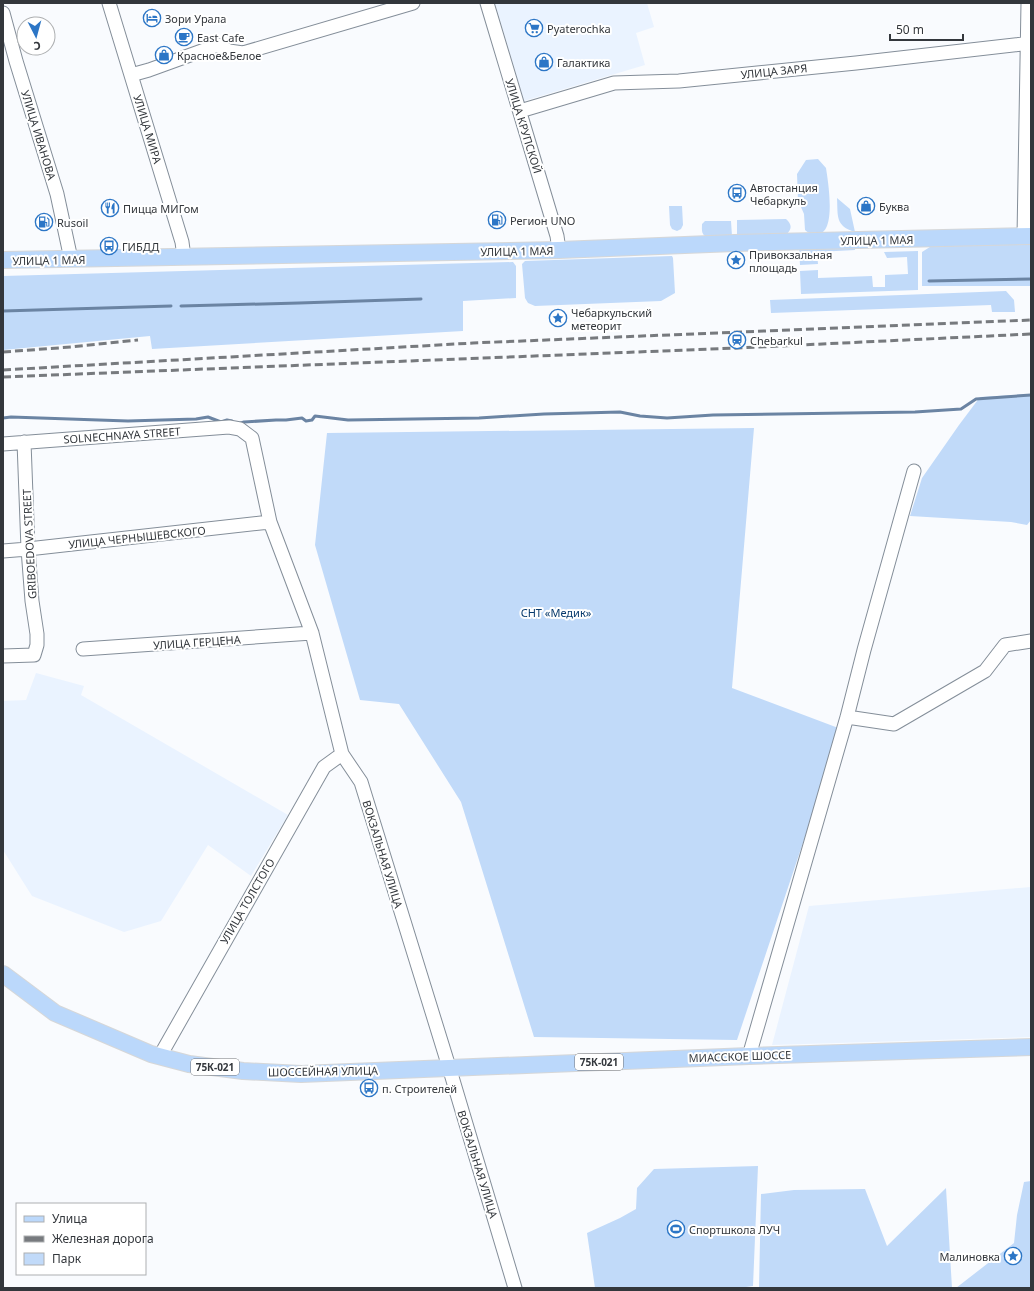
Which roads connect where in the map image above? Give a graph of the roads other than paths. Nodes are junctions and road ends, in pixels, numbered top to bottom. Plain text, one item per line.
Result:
1 (109, 3) edge
2 (413, 3) edge
3 (487, 3) edge
4 (1028, 3) edge
5 (3, 13) edge
6 (1029, 43) edge
7 (131, 75) junction
8 (520, 111) junction
9 (1028, 236) edge
10 (559, 250) junction
11 (184, 256) junction
12 (71, 259) junction
13 (3, 260) edge
14 (240, 429) joint
15 (24, 442) junction
16 (3, 444) edge
17 (914, 471) dead end
18 (270, 522) junction
19 (28, 549) junction
20 (3, 550) edge
21 (312, 633) junction
22 (1031, 640) edge
23 (83, 649) dead end
24 (3, 656) edge
25 (847, 716) junction
26 (342, 754) junction
27 (3, 974) edge
28 (1031, 1047) edge
29 (160, 1056) junction
30 (749, 1056) junction
31 (449, 1068) junction
32 (515, 1288) edge

1 - 7 street, УЛИЦА МИРА
2 - 7 street
3 - 8 street, УЛИЦА КРУПСКОЙ
4 - 6 street
5 - 12 street, УЛИЦА ИВАНОВА
6 - 8 street, УЛИЦА ЗАРЯ
6 - 9 street
7 - 11 street, УЛИЦА МИРА
8 - 10 street, УЛИЦА КРУПСКОЙ
9 - 10 main road, УЛИЦА 1 МАЯ
10 - 11 main road, УЛИЦА 1 МАЯ
11 - 12 main road, УЛИЦА 1 МАЯ
12 - 13 main road, УЛИЦА 1 МАЯ
14 - 15 street, SOLNECHNAYA STREET
14 - 18 street, ВОКЗАЛЬНАЯ УЛИЦА
15 - 16 street, SOLNECHNAYA STREET
15 - 19 street, GRIBOEDOVA STREET
17 - 25 street
18 - 19 street, УЛИЦА ЧЕРНЫШЕВСКОГО
18 - 21 street, ВОКЗАЛЬНАЯ УЛИЦА
19 - 20 street, УЛИЦА ЧЕРНЫШЕВСКОГО
19 - 24 street, GRIBOEDOVA STREET
21 - 23 street, УЛИЦА ГЕРЦЕНА
21 - 26 street, ВОКЗАЛЬНАЯ УЛИЦА
22 - 25 street
25 - 30 street
26 - 29 street, УЛИЦА ТОЛСТОГО
26 - 31 street, ВОКЗАЛЬНАЯ УЛИЦА
27 - 29 main road, ШОССЕЙНАЯ УЛИЦА / 75К-021
28 - 30 main road, МИАССКОЕ ШОССЕ / 75К-021
29 - 31 main road, ШОССЕЙНАЯ УЛИЦА / 75К-021
30 - 31 main road, МИАССКОЕ ШОССЕ / 75К-021
31 - 32 street, ВОКЗАЛЬНАЯ УЛИЦА

